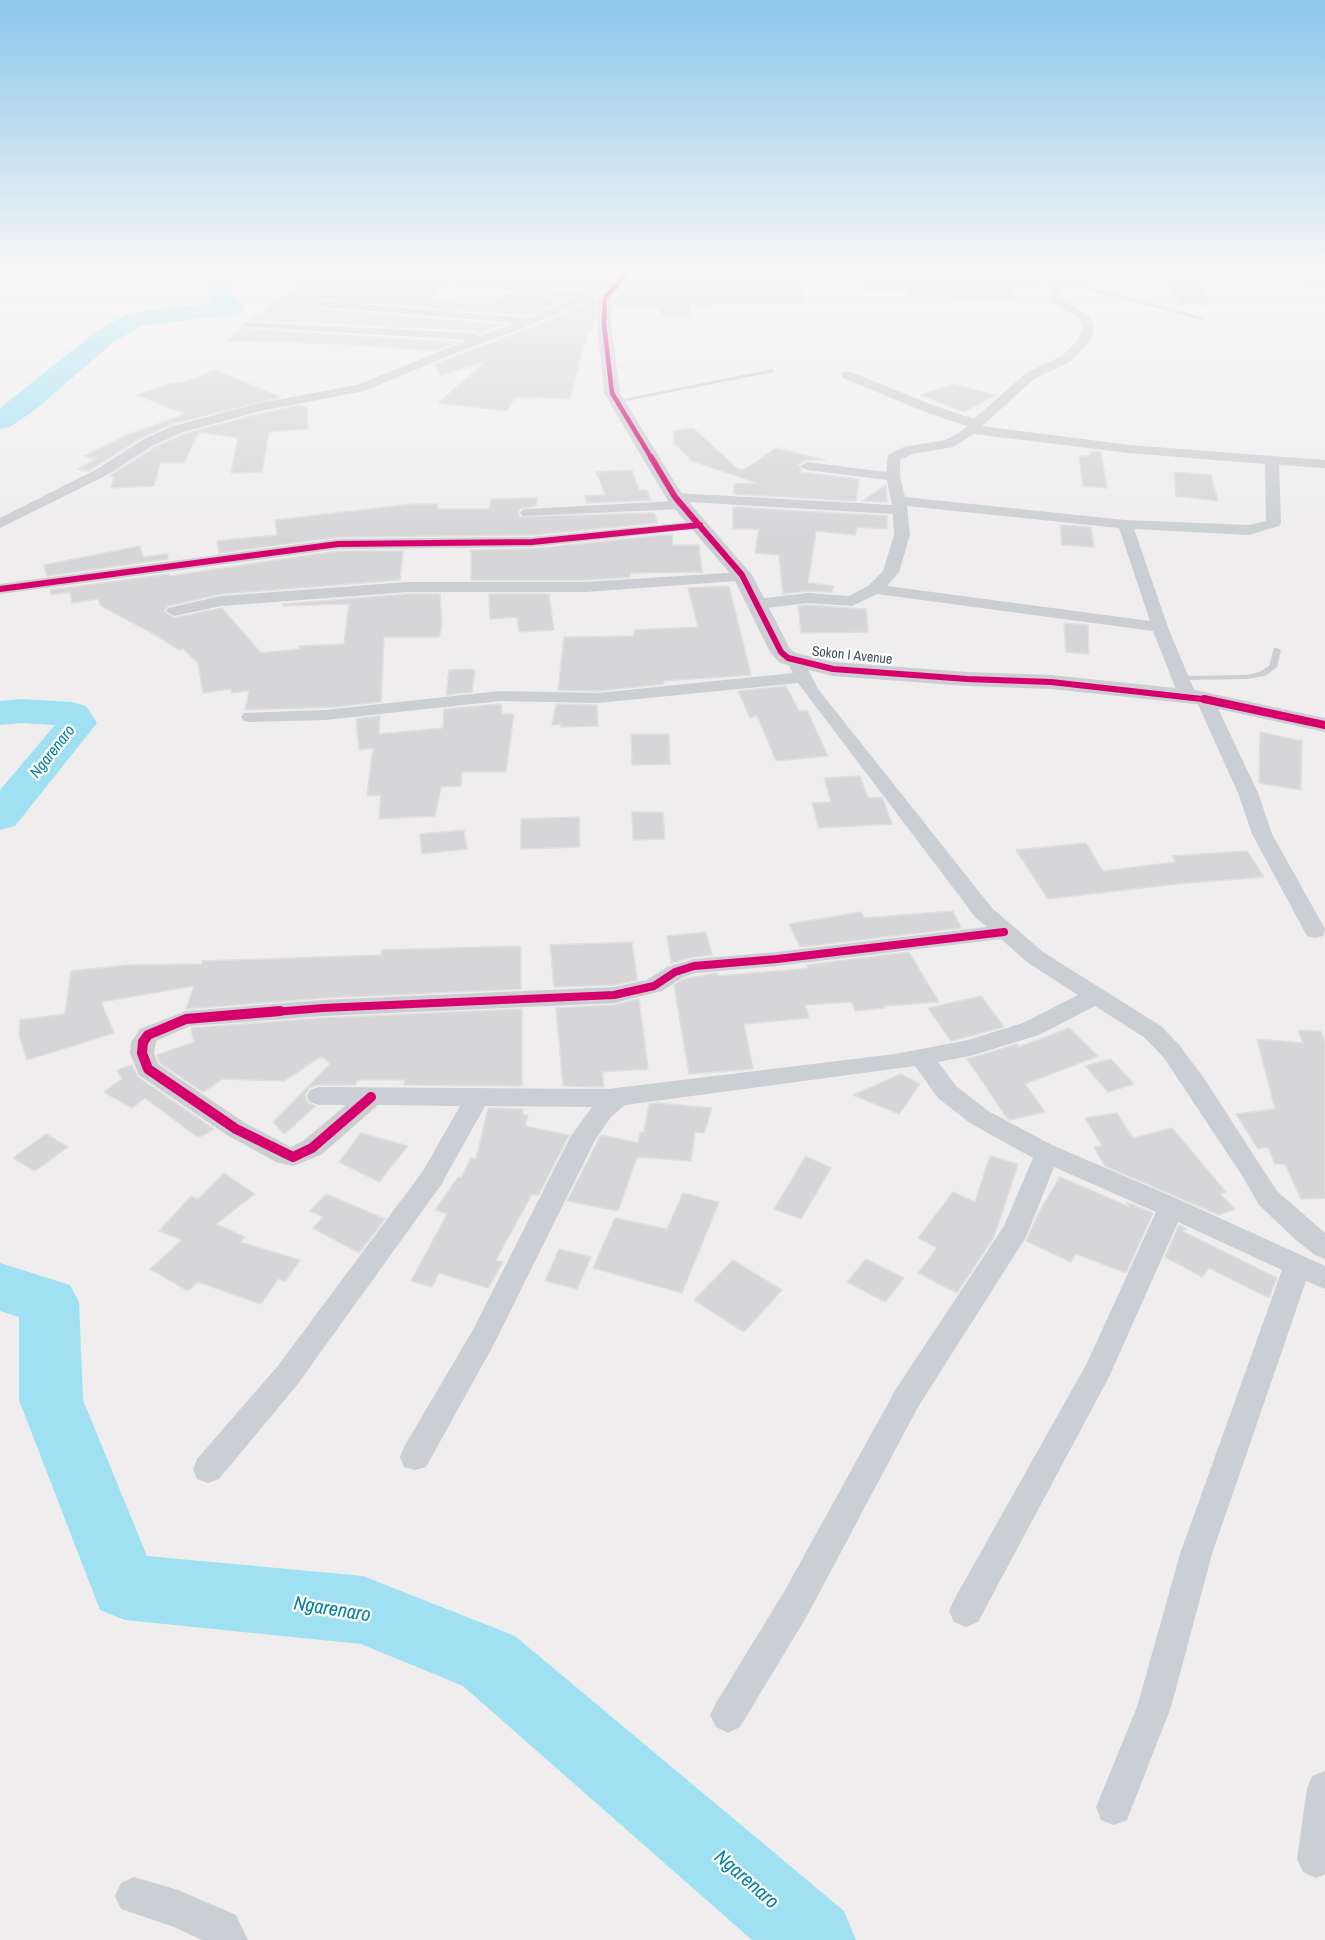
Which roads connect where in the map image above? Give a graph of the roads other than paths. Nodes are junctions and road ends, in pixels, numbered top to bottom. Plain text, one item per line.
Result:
1 (424, 363) edge
2 (608, 363) edge
3 (1059, 363) edge
4 (772, 371) dead end
5 (847, 375) dead end
6 (616, 401) junction
7 (973, 427) junction
8 (1272, 459) junction
9 (1325, 464) edge
10 (807, 466) dead end
11 (893, 477) junction
12 (679, 501) junction
13 (898, 505) junction
14 (527, 513) dead end
15 (0, 524) edge
16 (1125, 524) junction
17 (700, 525) junction
18 (743, 577) junction
19 (0, 589) edge
20 (874, 590) junction
21 (757, 604) junction
22 (174, 611) dead end
23 (1160, 627) junction
24 (1276, 650) dead end
25 (800, 670) junction
26 (1192, 692) junction
27 (250, 717) dead end
28 (1325, 725) edge
29 (1315, 931) dead end
30 (1004, 932) junction
31 (1095, 996) junction
32 (920, 1056) junction
33 (319, 1096) dead end
34 (619, 1096) junction
35 (371, 1097) junction
36 (477, 1098) junction
37 (1047, 1154) junction
38 (1171, 1207) junction
39 (1325, 1248) edge
40 (1311, 1273) edge
41 (415, 1456) dead end
42 (207, 1469) dead end
43 (966, 1611) dead end
44 (728, 1715) dead end
45 (1325, 1789) edge
46 (1114, 1808) dead end
47 (1316, 1859) dead end
48 (134, 1896) dead end
49 (228, 1940) edge

1 - 15 street
2 - 6 street, Sokon I Avenue
3 - 7 street
4 - 6 lane
5 - 7 street
6 - 12 street, Sokon I Avenue
7 - 8 street
7 - 11 street
8 - 9 street
8 - 16 street
10 - 11 street
11 - 13 street
12 - 13 street
12 - 14 street
12 - 17 street, Sokon I Avenue
13 - 16 street
13 - 20 street
16 - 23 street
17 - 18 street, Sokon I Avenue
17 - 19 street
18 - 21 street, Sokon I Avenue
18 - 22 street
20 - 21 street
20 - 23 street
21 - 25 street, Sokon I Avenue
23 - 26 street
24 - 26 lane
25 - 26 street, Sokon I Avenue
25 - 27 street
25 - 30 street
26 - 28 street, Sokon I Avenue
26 - 29 street
30 - 31 street
30 - 35 street
31 - 32 street
31 - 39 street
32 - 34 street
32 - 37 street
33 - 35 street
34 - 36 street
34 - 41 street
35 - 36 street
36 - 42 street
37 - 38 street
37 - 44 street
38 - 40 street
38 - 43 street
40 - 46 street
45 - 47 street
48 - 49 street

